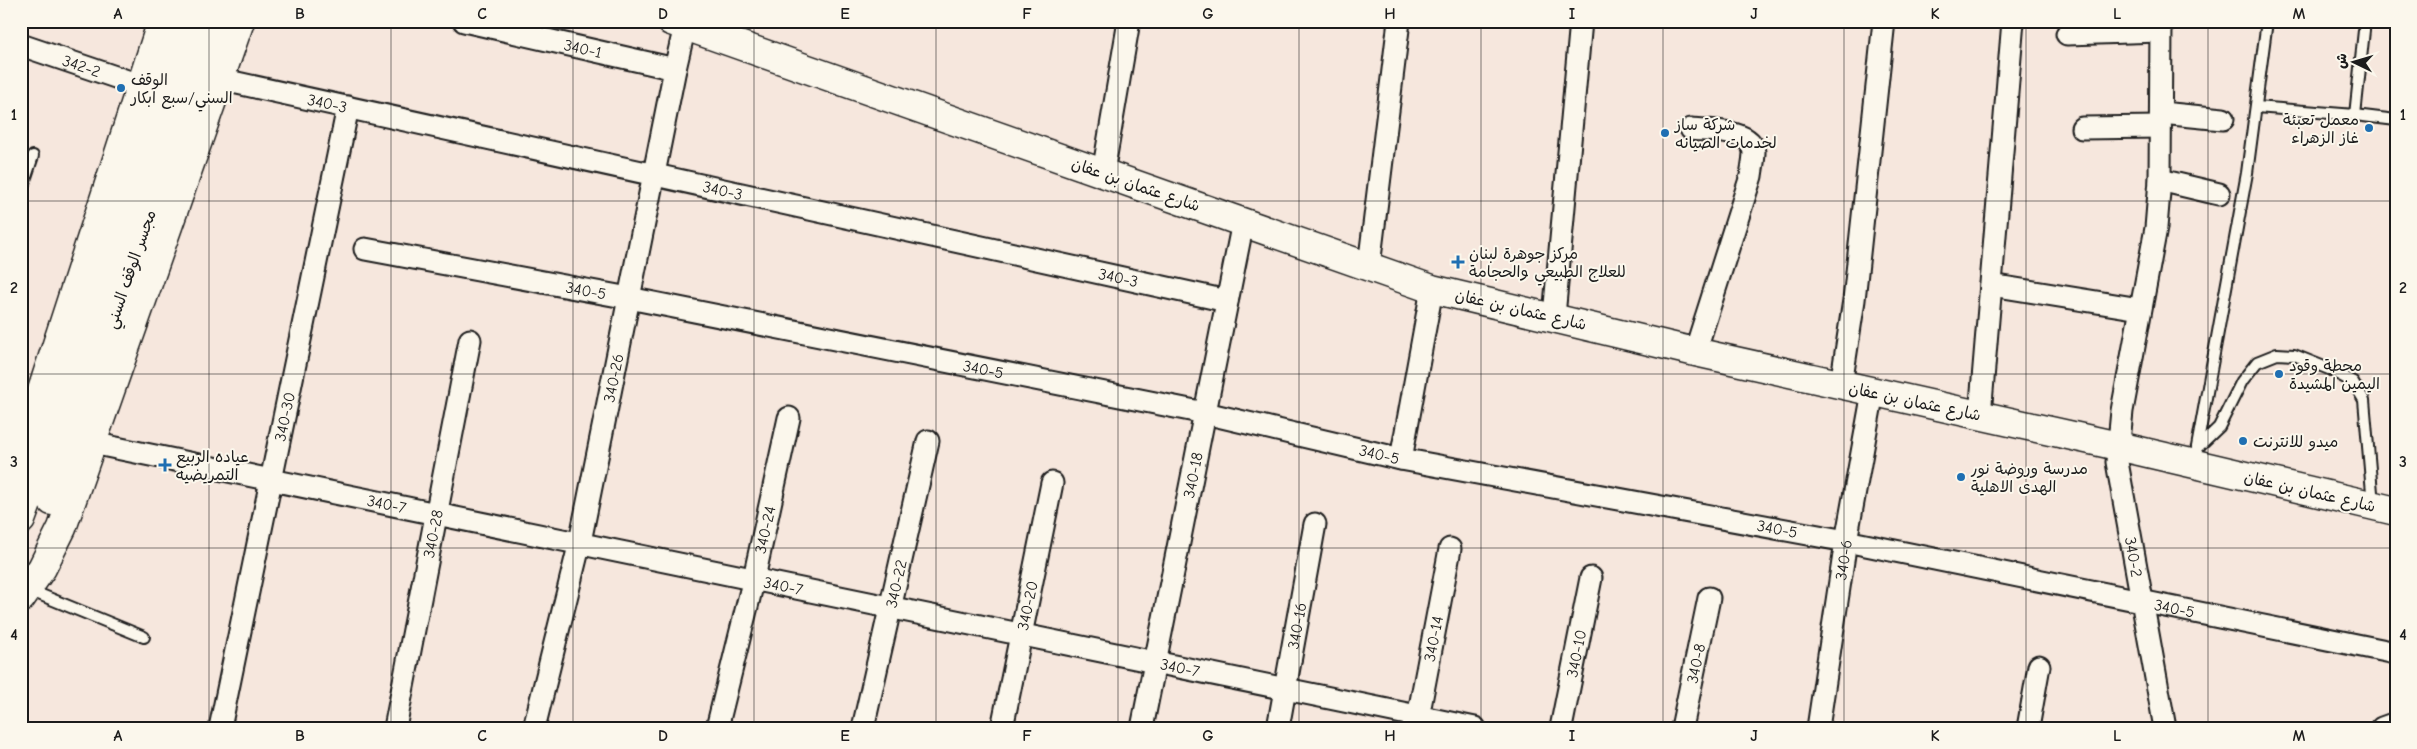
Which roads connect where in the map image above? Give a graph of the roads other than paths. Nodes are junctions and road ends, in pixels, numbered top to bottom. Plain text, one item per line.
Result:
1 (162, 21) edge
2 (190, 21) edge
3 (214, 21) edge
4 (240, 21) edge
5 (464, 21) edge
6 (1129, 21) edge
7 (1399, 21) edge
8 (1581, 21) edge
9 (1884, 21) edge
10 (2013, 21) edge
11 (2267, 21) edge
12 (2365, 21) edge
13 (678, 24) edge
14 (2160, 26) edge
15 (2067, 34) dead end
16 (21, 45) edge
17 (675, 69) junction
18 (220, 78) junction
19 (142, 86) junction
20 (348, 107) junction
21 (2256, 107) junction
22 (2355, 115) junction
23 (2223, 119) dead end
24 (2160, 120) junction
25 (2396, 120) edge
26 (2082, 128) dead end
27 (1691, 129) dead end
28 (33, 156) dead end
29 (1104, 173) junction
30 (654, 174) junction
31 (2160, 180) junction
32 (21, 192) edge
33 (2219, 194) dead end
34 (1243, 222) junction
35 (365, 249) dead end
36 (1369, 266) junction
37 (1991, 285) junction
38 (1432, 288) junction
39 (629, 298) junction
40 (1227, 301) junction
41 (2140, 309) junction
42 (1554, 316) junction
43 (470, 340) dead end
44 (1695, 352) junction
45 (1841, 385) junction
46 (1872, 392) junction
47 (1205, 413) junction
48 (1980, 415) junction
49 (789, 418) dead end
50 (928, 441) dead end
51 (92, 443) junction
52 (2118, 446) junction
53 (21, 455) edge
54 (2197, 456) junction
55 (1402, 459) junction
56 (272, 478) junction
57 (1052, 483) dead end
58 (2384, 508) edge
59 (437, 512) junction
60 (31, 515) edge
61 (1315, 524) dead end
62 (1846, 541) junction
63 (580, 542) junction
64 (1450, 549) dead end
65 (754, 578) junction
66 (1591, 578) dead end
67 (23, 592) edge
68 (1710, 598) dead end
69 (2142, 601) junction
70 (890, 607) junction
71 (1021, 634) junction
72 (144, 637) dead end
73 (2396, 653) edge
74 (1155, 662) junction
75 (2039, 666) dead end
76 (1284, 688) junction
77 (1417, 722) edge
78 (2396, 723) edge
79 (220, 728) edge
80 (395, 728) edge
81 (534, 728) edge
82 (717, 728) edge
83 (862, 728) edge
84 (1002, 728) edge
85 (1142, 728) edge
86 (1278, 728) edge
87 (1474, 728) edge
88 (1561, 728) edge
89 (1682, 728) edge
90 (1818, 728) edge
91 (2028, 728) edge
92 (2165, 728) edge
93 (2382, 728) edge

1 - 19 street
2 - 60 street, مجسر الوقف السني
3 - 60 street, مجسر الوقف السني
4 - 18 street
5 - 17 street, 340-1
6 - 29 street
7 - 36 street
8 - 42 street
9 - 45 street
10 - 37 street
11 - 21 lane
12 - 22 lane
13 - 17 street, 340-26
13 - 29 street, شارع عثمان بن عفان
14 - 15 street
14 - 24 street, 340-2
16 - 19 street, 342-2
17 - 30 street, 340-26
18 - 20 street, 340-3
18 - 51 street
19 - 53 street
20 - 30 street, 340-3
20 - 56 street, 340-30
21 - 22 lane
21 - 54 lane
22 - 25 lane
23 - 24 street
24 - 26 street
24 - 31 street, 340-2
27 - 44 street
28 - 32 lane
29 - 34 street, شارع عثمان بن عفان
30 - 39 street, 340-26
30 - 40 street, 340-3
31 - 33 street
31 - 41 street, 340-2
34 - 36 street, شارع عثمان بن عفان
34 - 40 street, 340-18
35 - 39 street, 340-5
36 - 38 street, شارع عثمان بن عفان
37 - 41 street
37 - 48 street
38 - 42 street, شارع عثمان بن عفان
38 - 55 street
39 - 47 street, 340-5
39 - 63 street, 340-26
40 - 47 street, 340-18
41 - 52 street, 340-2
42 - 44 street, شارع عثمان بن عفان
43 - 59 street, 340-28
44 - 45 street, شارع عثمان بن عفان
45 - 46 street, شارع عثمان بن عفان
46 - 48 street, شارع عثمان بن عفان
46 - 62 street, 340-6
47 - 55 street, 340-5
47 - 74 street, 340-18
48 - 52 street, شارع عثمان بن عفان
49 - 65 street, 340-24
50 - 70 street, 340-22
51 - 56 street, 340-7
51 - 67 street
52 - 54 street, شارع عثمان بن عفان
52 - 69 street, 340-2
54 - 58 street, شارع عثمان بن عفان
54 - 58 lane
55 - 62 street, 340-5
56 - 59 street, 340-7
56 - 79 street, 340-30
57 - 71 street, 340-20
59 - 63 street, 340-7
59 - 80 street, 340-28
60 - 67 street
61 - 76 street, 340-16
62 - 69 street, 340-5
62 - 90 street, 340-6
63 - 65 street, 340-7
63 - 81 street, 340-26
64 - 77 street, 340-14
65 - 70 street, 340-7
65 - 82 street, 340-24
66 - 88 street, 340-10
67 - 72 lane
68 - 89 street, 340-8
69 - 73 street, 340-5
69 - 92 street, 340-2
70 - 71 street, 340-7
70 - 83 street, 340-22
71 - 74 street, 340-7
71 - 84 street, 340-20
74 - 76 street, 340-7
74 - 85 street, 340-18
75 - 91 street
76 - 77 street, 340-7
76 - 86 street, 340-16
77 - 87 street, 340-7
78 - 93 street

